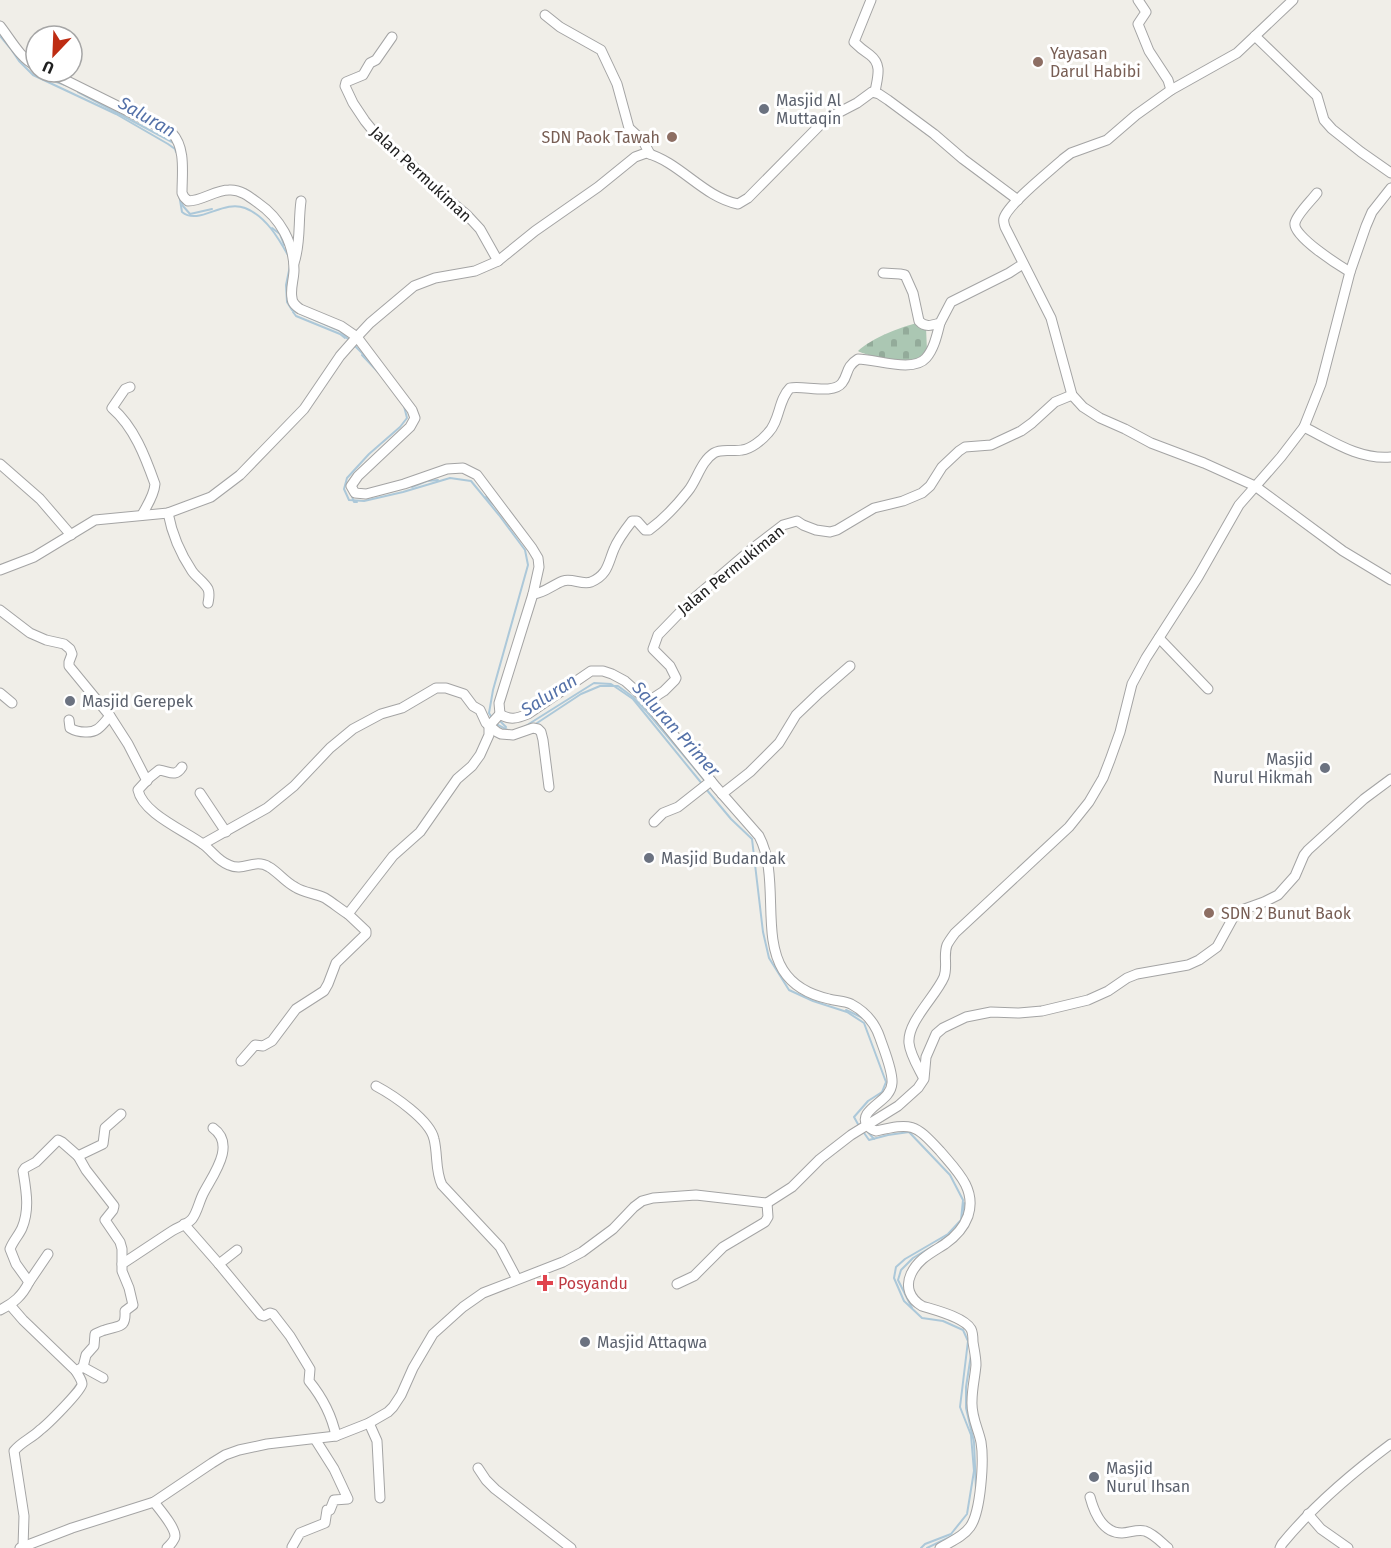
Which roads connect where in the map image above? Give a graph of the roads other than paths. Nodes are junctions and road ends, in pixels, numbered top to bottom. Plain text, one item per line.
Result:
1 (871, 0) edge
2 (1138, 0) edge
3 (1293, 0) edge
4 (545, 15) dead end
5 (0, 26) edge
6 (1255, 36) junction
7 (392, 38) dead end
8 (24, 56) edge
9 (73, 84) edge
10 (1171, 90) junction
11 (875, 92) junction
12 (650, 154) junction
13 (1391, 173) edge
14 (1391, 188) edge
15 (1317, 193) dead end
16 (1018, 200) junction
17 (301, 201) dead end
18 (498, 261) junction
19 (294, 263) junction
20 (1023, 264) junction
21 (1350, 272) junction
22 (883, 273) dead end
23 (940, 323) junction
24 (356, 338) junction
25 (130, 387) dead end
26 (1072, 395) junction
27 (1304, 427) junction
28 (1391, 457) edge
29 (0, 464) edge
30 (1255, 486) junction
31 (168, 513) junction
32 (142, 516) junction
33 (71, 535) junction
34 (0, 570) edge
35 (1391, 580) edge
36 (533, 594) junction
37 (208, 603) dead end
38 (0, 610) edge
39 (1159, 638) junction
40 (850, 666) dead end
41 (1208, 689) dead end
42 (0, 693) edge
43 (647, 702) junction
44 (12, 703) dead end
45 (499, 715) junction
46 (110, 716) junction
47 (69, 720) dead end
48 (490, 725) junction
49 (182, 767) dead end
50 (1391, 779) edge
51 (147, 781) junction
52 (706, 784) junction
53 (549, 787) dead end
54 (200, 793) dead end
55 (722, 794) junction
56 (654, 822) dead end
57 (226, 832) junction
58 (203, 844) junction
59 (348, 914) junction
60 (241, 1061) dead end
61 (924, 1079) junction
62 (376, 1086) dead end
63 (121, 1114) dead end
64 (866, 1126) junction
65 (213, 1128) dead end
66 (78, 1156) junction
67 (767, 1203) junction
68 (184, 1224) junction
69 (237, 1250) dead end
70 (48, 1254) dead end
71 (122, 1264) junction
72 (219, 1264) junction
73 (518, 1279) junction
74 (29, 1282) junction
75 (678, 1284) dead end
76 (10, 1305) junction
77 (0, 1310) edge
78 (80, 1369) junction
79 (103, 1378) dead end
80 (369, 1423) junction
81 (336, 1436) junction
82 (315, 1439) junction
83 (1391, 1444) edge
84 (478, 1468) dead end
85 (1090, 1497) dead end
86 (380, 1498) dead end
87 (154, 1502) junction
88 (1308, 1514) junction
89 (21, 1547) edge
90 (292, 1547) edge
91 (167, 1548) edge
92 (572, 1548) edge
93 (940, 1548) edge
94 (1168, 1548) edge
95 (1280, 1548) edge
96 (1348, 1548) edge

1 - 11 street
2 - 10 street
3 - 6 street
4 - 12 street
5 - 8 street
6 - 10 street
6 - 13 street
7 - 18 street, Jalan Permukiman
9 - 19 street
10 - 16 street
11 - 12 street
11 - 16 street
12 - 18 street
14 - 21 street
15 - 21 street
16 - 20 street
17 - 19 street
18 - 24 street
19 - 24 street
20 - 23 street
20 - 26 street
21 - 27 street
22 - 23 street
23 - 36 street
24 - 31 street
24 - 36 street
25 - 32 street
26 - 30 street
26 - 43 street, Jalan Permukiman
27 - 28 street
27 - 30 street
29 - 33 street
30 - 35 street
30 - 39 street
31 - 32 street
31 - 37 street
32 - 33 street
33 - 34 street
36 - 45 street
38 - 46 street
39 - 41 street
39 - 61 street
40 - 55 street
42 - 44 street
43 - 45 street
43 - 52 street
45 - 48 street
46 - 47 street
46 - 51 street
48 - 53 street
48 - 57 street
48 - 59 street
49 - 51 street
50 - 61 street
51 - 58 street
52 - 55 street
52 - 56 street
54 - 57 street
55 - 64 street
57 - 58 street
58 - 59 street
59 - 60 street
61 - 64 street
62 - 73 street
63 - 66 street
64 - 67 street
64 - 93 street
65 - 68 street
66 - 71 street
66 - 74 street
67 - 73 street
67 - 75 street
68 - 71 street
68 - 72 street
69 - 72 street
70 - 74 street
71 - 78 street
72 - 81 street
73 - 80 street
74 - 76 street
76 - 77 street
76 - 78 street
78 - 79 street
78 - 89 street
80 - 81 street
80 - 86 street
81 - 82 street
82 - 87 street
82 - 90 street
83 - 88 street
84 - 92 street
85 - 94 street
87 - 89 street
87 - 91 street
88 - 95 street
88 - 96 street

